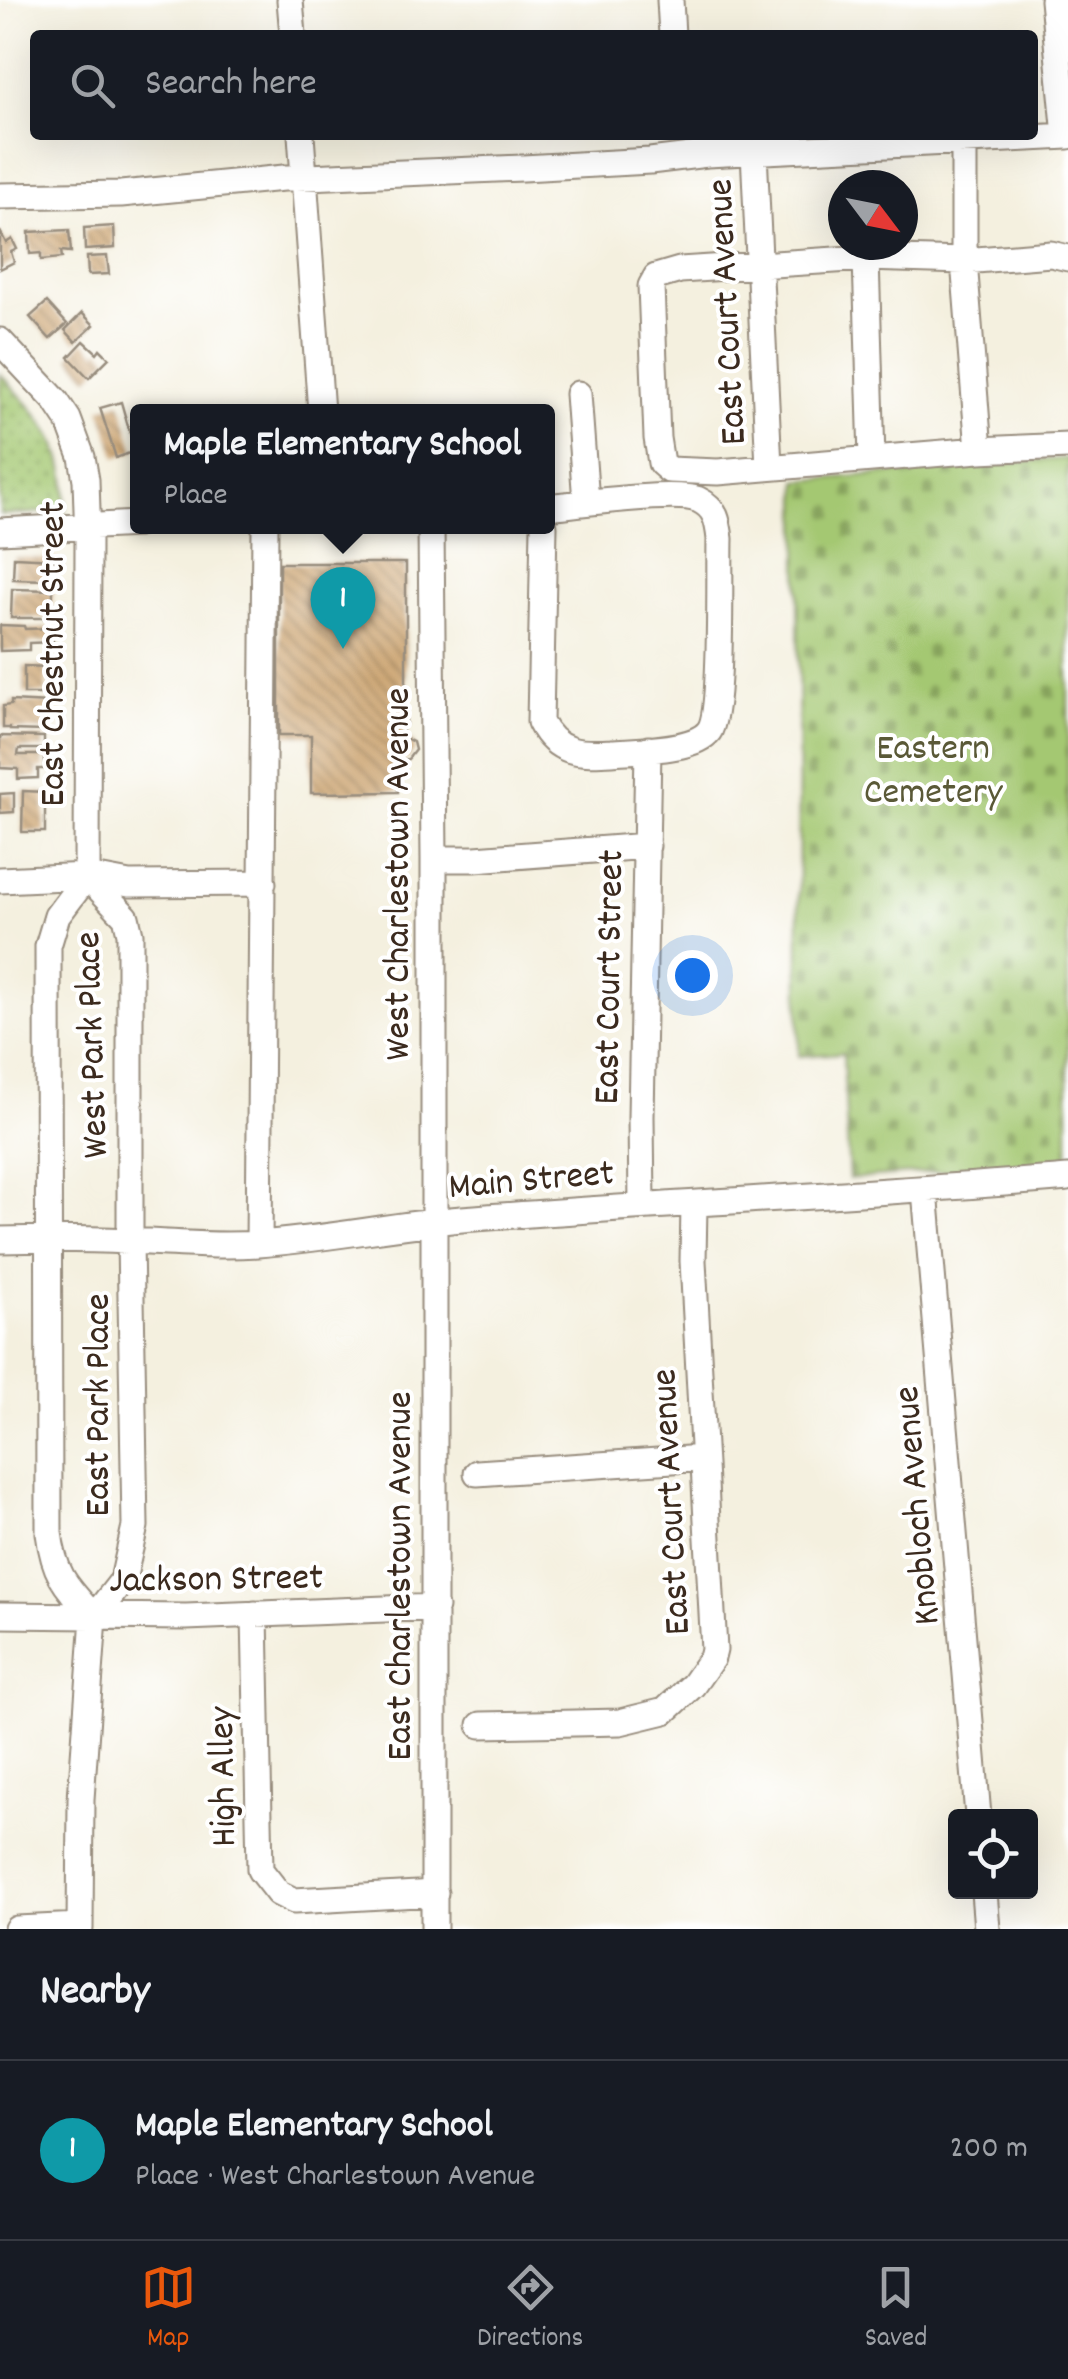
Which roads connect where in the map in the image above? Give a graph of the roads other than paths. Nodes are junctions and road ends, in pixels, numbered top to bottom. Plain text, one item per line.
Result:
1 (290, 0) edge
2 (670, 0) edge
3 (1053, 0) edge
4 (293, 30) edge
5 (672, 30) edge
6 (1067, 136) edge
7 (1038, 138) edge
8 (301, 140) edge
9 (998, 140) edge
10 (964, 142) junction
11 (681, 146) edge
12 (754, 152) junction
13 (304, 177) junction
14 (0, 196) edge
15 (1068, 258) edge
16 (918, 259) edge
17 (836, 260) edge
18 (866, 260) edge
19 (964, 260) junction
20 (761, 265) junction
21 (0, 341) edge
22 (578, 394) dead end
23 (320, 404) edge
24 (1068, 446) edge
25 (980, 450) junction
26 (872, 459) junction
27 (769, 467) junction
28 (586, 502) junction
29 (555, 506) edge
30 (130, 524) edge
31 (88, 527) junction
32 (0, 531) edge
33 (265, 534) edge
34 (431, 534) edge
35 (544, 534) edge
36 (648, 749) junction
37 (647, 846) junction
38 (434, 859) junction
39 (87, 876) junction
40 (0, 880) edge
41 (264, 883) junction
42 (1068, 1178) edge
43 (925, 1190) junction
44 (694, 1205) junction
45 (642, 1206) junction
46 (434, 1222) junction
47 (48, 1239) junction
48 (0, 1240) edge
49 (130, 1241) junction
50 (259, 1244) junction
51 (703, 1458) junction
52 (477, 1473) dead end
53 (434, 1607) junction
54 (255, 1614) junction
55 (0, 1615) edge
56 (94, 1616) junction
57 (480, 1725) dead end
58 (977, 1809) edge
59 (435, 1893) junction
60 (985, 1899) edge
61 (80, 1927) edge
62 (17, 1929) edge
63 (434, 1929) edge
64 (988, 1929) edge

1 - 4 street
2 - 5 street
3 - 6 street
6 - 7 street
8 - 13 street
9 - 10 street
10 - 12 street
10 - 19 street
11 - 12 street
11 - 13 street
12 - 20 street, East Court Avenue
13 - 14 street
13 - 23 street
15 - 19 street
16 - 19 street
17 - 20 street
18 - 26 street
19 - 25 street
20 - 27 street, East Court Avenue
20 - 27 street
21 - 31 street, East Chestnut Street
22 - 28 street
24 - 25 street
25 - 26 street
26 - 27 street
28 - 29 street
28 - 36 street
30 - 31 street
31 - 32 street
31 - 39 street, East Chestnut Street
33 - 41 street
34 - 38 street, West Charlestown Avenue
35 - 36 street
36 - 37 street, East Court Street
37 - 38 street
37 - 45 street, East Court Street
38 - 46 street, West Charlestown Avenue
39 - 40 street
39 - 41 street
39 - 47 street, West Park Place
39 - 49 street, West Park Place
41 - 50 street
42 - 43 street, Main Street
43 - 44 street, Main Street
43 - 58 street, Knobloch Avenue
44 - 45 street, Main Street
44 - 51 street, East Court Avenue
45 - 46 street, Main Street
46 - 50 street, Main Street
46 - 53 street, East Charlestown Avenue
47 - 48 street, Main Street
47 - 49 street, Main Street
47 - 56 street, East Park Place
49 - 50 street, Main Street
49 - 56 street, East Park Place
51 - 52 street
51 - 57 street, East Court Avenue
53 - 54 street, Jackson Street
53 - 59 street, East Charlestown Avenue
54 - 56 street, Jackson Street
54 - 59 street, High Alley
55 - 56 street, Jackson Street
56 - 61 street
59 - 63 street, East Charlestown Avenue
60 - 64 street
61 - 62 street

